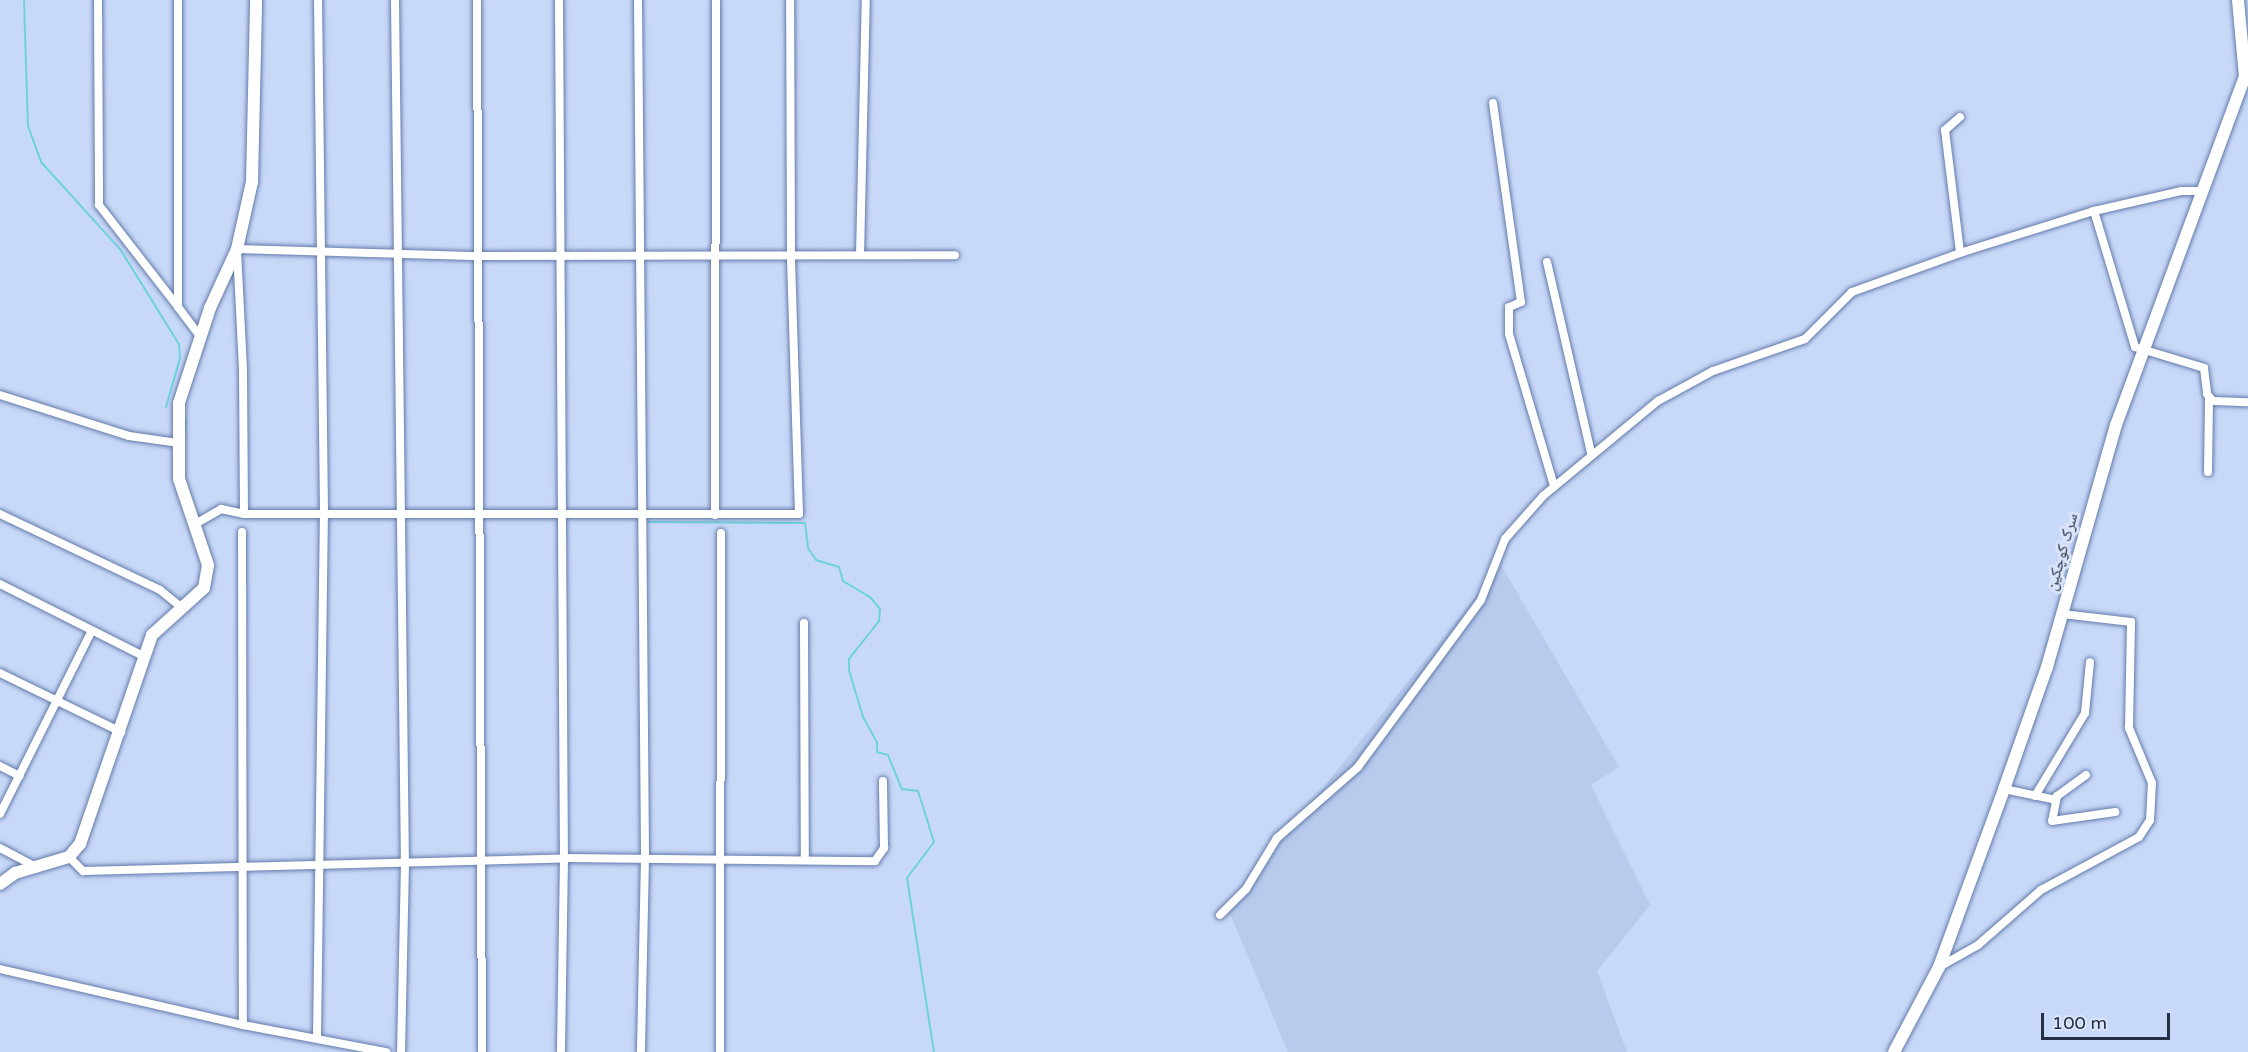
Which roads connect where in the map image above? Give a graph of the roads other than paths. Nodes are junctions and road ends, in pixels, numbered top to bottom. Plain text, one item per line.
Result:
1 (98, 0) edge
2 (178, 0) edge
3 (255, 0) edge
4 (318, 0) edge
5 (395, 0) edge
6 (477, 0) edge
7 (559, 0) edge
8 (638, 0) edge
9 (716, 0) edge
10 (790, 0) edge
11 (866, 0) edge
12 (2242, 6) edge
13 (1494, 104) dead end
14 (1959, 117) dead end
15 (2201, 191) junction
16 (2094, 211) junction
17 (237, 249) junction
18 (322, 251) junction
19 (1960, 253) junction
20 (398, 254) junction
21 (559, 255) junction
22 (717, 255) junction
23 (791, 255) junction
24 (860, 255) junction
25 (955, 255) dead end
26 (480, 256) junction
27 (639, 256) junction
28 (1547, 262) dead end
29 (178, 308) junction
30 (201, 337) junction
31 (2143, 350) junction
32 (0, 395) edge
33 (2209, 398) junction
34 (2248, 402) edge
35 (178, 443) junction
36 (1591, 453) junction
37 (2208, 472) dead end
38 (1554, 486) junction
39 (324, 512) junction
40 (0, 514) edge
41 (244, 514) junction
42 (402, 515) junction
43 (482, 515) junction
44 (639, 515) junction
45 (715, 515) junction
46 (560, 516) junction
47 (196, 523) junction
48 (242, 532) dead end
49 (721, 533) dead end
50 (0, 584) edge
51 (180, 606) junction
52 (2062, 614) junction
53 (804, 623) dead end
54 (91, 632) junction
55 (143, 656) junction
56 (2090, 662) dead end
57 (0, 673) edge
58 (58, 703) junction
59 (121, 732) junction
60 (0, 766) edge
61 (20, 776) junction
62 (2086, 776) dead end
63 (883, 781) dead end
64 (2004, 789) junction
65 (2035, 796) junction
66 (2056, 800) junction
67 (2115, 812) dead end
68 (0, 814) edge
69 (0, 848) edge
70 (69, 857) junction
71 (564, 858) junction
72 (645, 858) junction
73 (805, 860) junction
74 (721, 861) junction
75 (484, 862) junction
76 (405, 863) junction
77 (320, 866) junction
78 (39, 868) junction
79 (241, 868) junction
80 (0, 884) edge
81 (1220, 915) dead end
82 (1939, 967) junction
83 (0, 969) edge
84 (243, 1025) junction
85 (317, 1037) junction
86 (341, 1042) junction
87 (339, 1052) edge
88 (386, 1052) edge
89 (401, 1052) edge
90 (482, 1052) edge
91 (561, 1052) edge
92 (641, 1052) edge
93 (720, 1052) edge
94 (1894, 1052) edge

1 - 29 street
2 - 29 street
3 - 17 main road
4 - 18 street
5 - 20 street
6 - 26 street
7 - 21 street
8 - 27 street
9 - 22 street
10 - 23 street
11 - 24 street
12 - 15 main road, سرک کوچکین
13 - 38 street
14 - 19 street
15 - 16 street
15 - 31 main road, سرک کوچکین
16 - 19 street
16 - 31 street
17 - 18 street
17 - 30 main road
17 - 41 street
18 - 20 street
18 - 39 street
19 - 36 street
20 - 26 street
20 - 42 street
21 - 26 street
21 - 27 street
21 - 46 street
22 - 23 street
22 - 27 street
22 - 45 street
23 - 24 street
23 - 45 street
24 - 25 street
26 - 43 street
27 - 44 street
28 - 36 street
29 - 30 street
30 - 35 main road
31 - 33 street
31 - 52 main road, سرک کوچکین
32 - 35 street
33 - 34 street
33 - 37 street
35 - 47 main road
36 - 38 street
38 - 81 street
39 - 41 street
39 - 42 street
39 - 77 street
40 - 51 street
41 - 47 street
42 - 43 street
42 - 76 street
43 - 46 street
43 - 75 street
44 - 45 street
44 - 46 street
44 - 72 street
46 - 71 street
47 - 51 main road
48 - 79 street
49 - 74 street
50 - 54 street
51 - 55 main road
52 - 64 main road, سرک کوچکین
52 - 82 street
53 - 73 street
54 - 55 street
54 - 58 street
55 - 59 main road
56 - 65 street
57 - 58 street
58 - 59 street
58 - 61 street
59 - 70 main road
60 - 61 street
61 - 68 street
62 - 66 street
63 - 73 street
64 - 65 street
64 - 82 main road, سرک کوچکین
65 - 66 street
66 - 67 street
69 - 78 street
70 - 78 main road
70 - 79 street
71 - 72 street
71 - 75 street
71 - 91 street
72 - 74 street
72 - 92 street
73 - 74 street
74 - 93 street
75 - 76 street
75 - 90 street
76 - 77 street
76 - 89 street
77 - 79 street
77 - 85 street
78 - 80 main road
79 - 84 street
82 - 94 main road, سرک کوچکین
83 - 84 street
84 - 85 street
85 - 86 street
86 - 87 street
86 - 88 street

